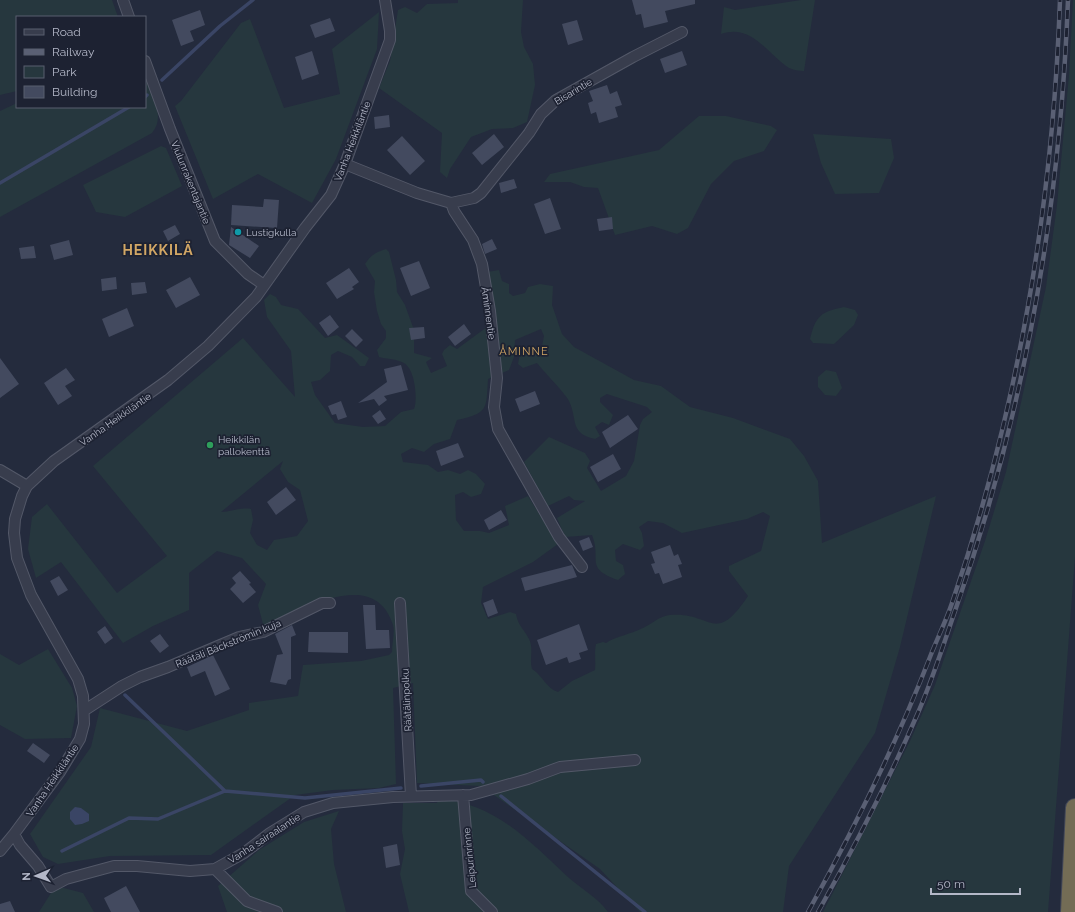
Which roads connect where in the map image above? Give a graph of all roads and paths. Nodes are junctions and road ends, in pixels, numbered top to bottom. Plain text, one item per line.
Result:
1 (122, 0) edge
2 (385, 0) edge
3 (129, 16) edge
4 (682, 32) dead end
5 (146, 64) edge
6 (346, 164) junction
7 (451, 203) junction
8 (264, 285) junction
9 (0, 470) edge
10 (27, 486) junction
11 (582, 567) dead end
12 (330, 603) dead end
13 (400, 603) dead end
14 (85, 710) junction
15 (635, 760) dead end
16 (464, 795) junction
17 (411, 796) junction
18 (1075, 808) edge
19 (14, 834) junction
20 (0, 851) edge
21 (214, 869) junction
22 (1071, 878) junction
23 (277, 912) edge
24 (492, 912) edge
25 (1065, 912) edge
26 (1070, 912) edge

1 - 3 street
2 - 6 street, Vanha Heikkiläntie
4 - 7 street, Bisarintie
5 - 8 street, Viulunrakentajantie
6 - 7 street
6 - 8 street, Vanha Heikkiläntie
7 - 11 street, Åminnentie
8 - 10 street, Vanha Heikkiläntie
9 - 10 street
10 - 14 street, Vanha Heikkiläntie
12 - 14 street, Räätäli Bäckströmin kuja
13 - 17 street, Räätälinpolku
14 - 19 street, Vanha Heikkiläntie
15 - 16 street, Vanha sairaalantie
16 - 17 street, Vanha sairaalantie
16 - 24 street, Leipurinrinne
17 - 21 street, Vanha sairaalantie
18 - 22 highway
19 - 20 street, Vanha Heikkiläntie
19 - 21 street, Vanha sairaalantie
21 - 23 street
22 - 25 highway
22 - 26 highway

